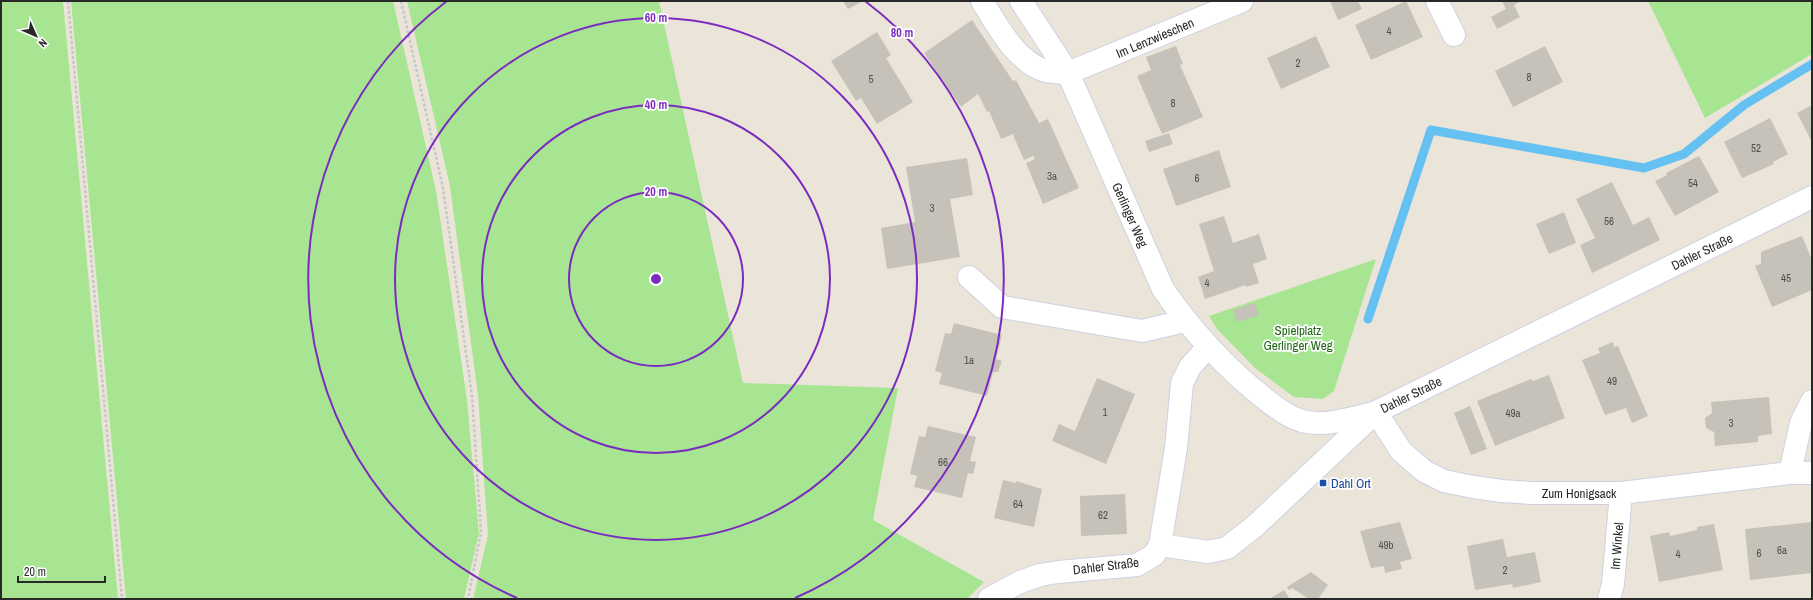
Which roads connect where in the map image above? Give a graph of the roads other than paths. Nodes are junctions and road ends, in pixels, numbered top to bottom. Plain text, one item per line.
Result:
1 (982, 1) edge
2 (1021, 1) edge
3 (1242, 1) edge
4 (1437, 1) edge
5 (1454, 35) dead end
6 (1068, 73) junction
7 (1812, 197) edge
8 (969, 277) dead end
9 (1185, 321) junction
10 (1207, 348) junction
11 (1812, 401) edge
12 (1376, 412) junction
13 (1790, 473) junction
14 (1812, 473) edge
15 (1622, 493) junction
16 (1160, 545) junction
17 (989, 599) edge
18 (1609, 599) edge

1 - 6 street
2 - 6 street, Gerlinger Weg
3 - 6 street, Im Lenzwieschen
4 - 5 street
6 - 9 street, Gerlinger Weg
7 - 12 street, Dahler Straße
8 - 9 street
9 - 10 street, Gerlinger Weg
10 - 12 street, Gerlinger Weg
10 - 16 street
11 - 13 street
12 - 15 street, Zum Honigsack
12 - 16 street, Dahler Straße
13 - 14 street, Zum Honigsack
13 - 15 street, Zum Honigsack
15 - 18 street, Im Winkel
16 - 17 street, Dahler Straße

